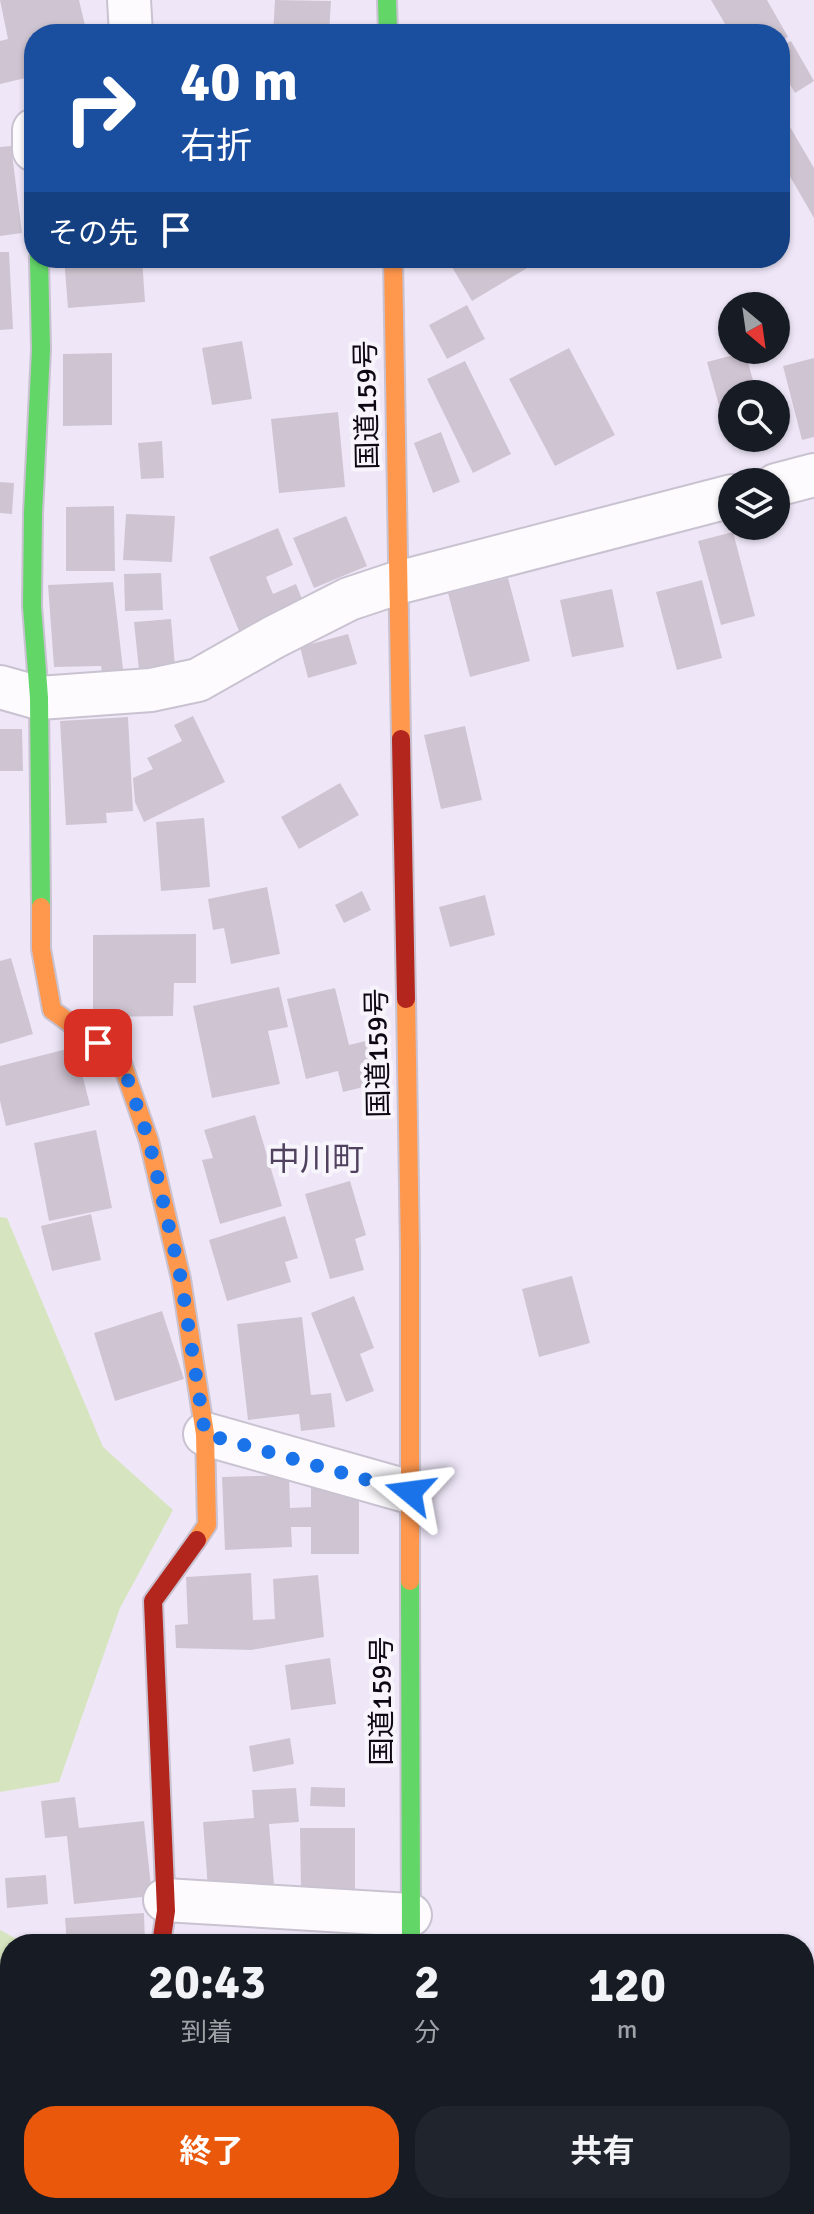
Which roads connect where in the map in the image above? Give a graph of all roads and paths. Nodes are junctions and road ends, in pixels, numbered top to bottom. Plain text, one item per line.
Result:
1 (129, 0) edge
2 (387, 0) edge
3 (130, 24) edge
4 (388, 24) edge
5 (39, 268) edge
6 (393, 268) edge
7 (814, 475) edge
8 (790, 481) edge
9 (718, 500) edge
10 (397, 583) junction
11 (19, 692) edge
12 (205, 1434) junction
13 (410, 1492) junction
14 (165, 1900) junction
15 (411, 1930) edge
16 (163, 1934) edge

1 - 3 street
2 - 4 main road
5 - 11 main road
6 - 10 main road, 国道159号
7 - 8 street
9 - 10 street
10 - 11 street
10 - 13 main road, 国道159号
11 - 12 main road
12 - 13 street
12 - 14 main road
13 - 15 main road, 国道159号
14 - 15 street
14 - 16 main road

